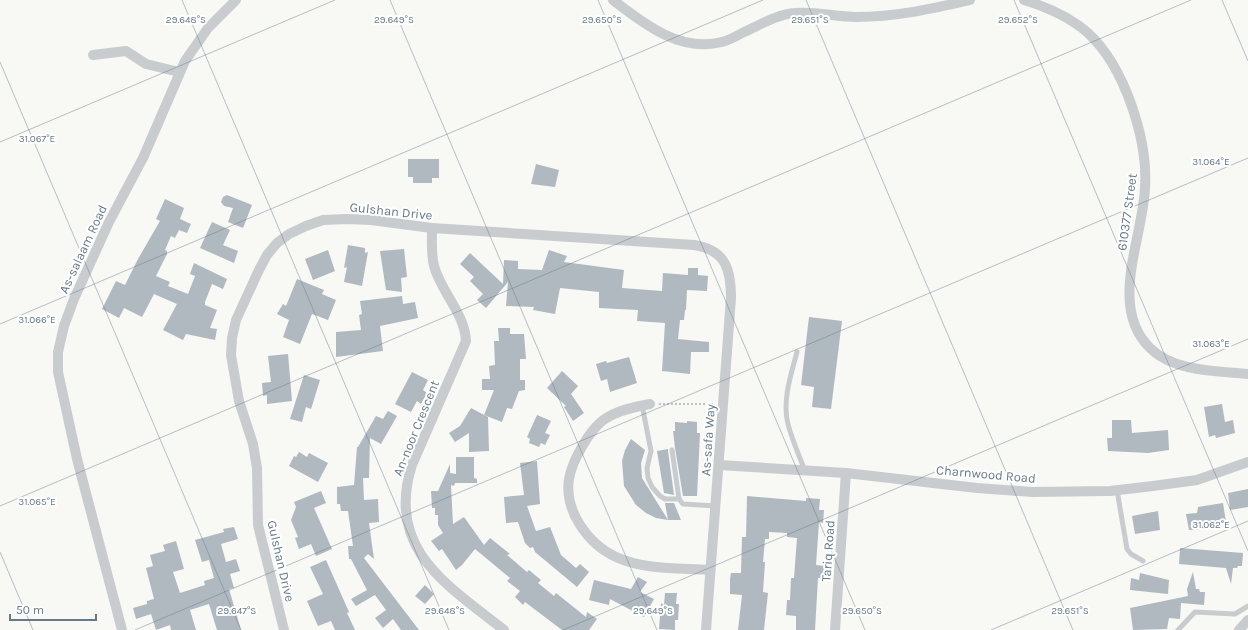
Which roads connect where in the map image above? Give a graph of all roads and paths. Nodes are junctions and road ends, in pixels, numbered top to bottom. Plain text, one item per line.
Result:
1 (236, 0) edge
2 (613, 0) edge
3 (970, 0) edge
4 (1024, 0) edge
5 (93, 55) dead end
6 (180, 72) junction
7 (432, 228) junction
8 (719, 255) joint
9 (797, 352) dead end
10 (1248, 374) edge
11 (646, 404) junction
12 (724, 404) junction
13 (672, 450) dead end
14 (1248, 462) edge
15 (719, 465) junction
16 (805, 471) junction
17 (846, 473) junction
18 (1117, 490) junction
19 (679, 499) junction
20 (716, 506) junction
21 (1144, 560) dead end
22 (710, 570) junction
23 (1248, 606) edge
24 (1248, 620) edge
25 (122, 630) edge
26 (284, 630) edge
27 (504, 630) edge
28 (706, 630) edge
29 (835, 630) edge
30 (1178, 630) edge
31 (1239, 630) edge

1 - 6 street, As-salaam Road
2 - 3 street
4 - 10 street, 610377 Street
5 - 6 street
6 - 25 street, As-salaam Road
7 - 8 street, Gulshan Drive
7 - 26 street, Gulshan Drive
7 - 27 street, An-noor Crescent
8 - 12 street, As-safa Way
9 - 16 lane
11 - 12 path
11 - 19 lane
11 - 22 street
12 - 15 street, As-safa Way
13 - 19 lane
14 - 18 street, Charnwood Road
15 - 16 street, Charnwood Road
15 - 20 street, As-safa Way
16 - 17 street, Charnwood Road
17 - 18 street, Charnwood Road
17 - 29 street, Tariq Road
18 - 21 lane
19 - 20 lane
20 - 22 street, As-safa Way
22 - 28 street, As-safa Way
23 - 30 lane
24 - 31 street

